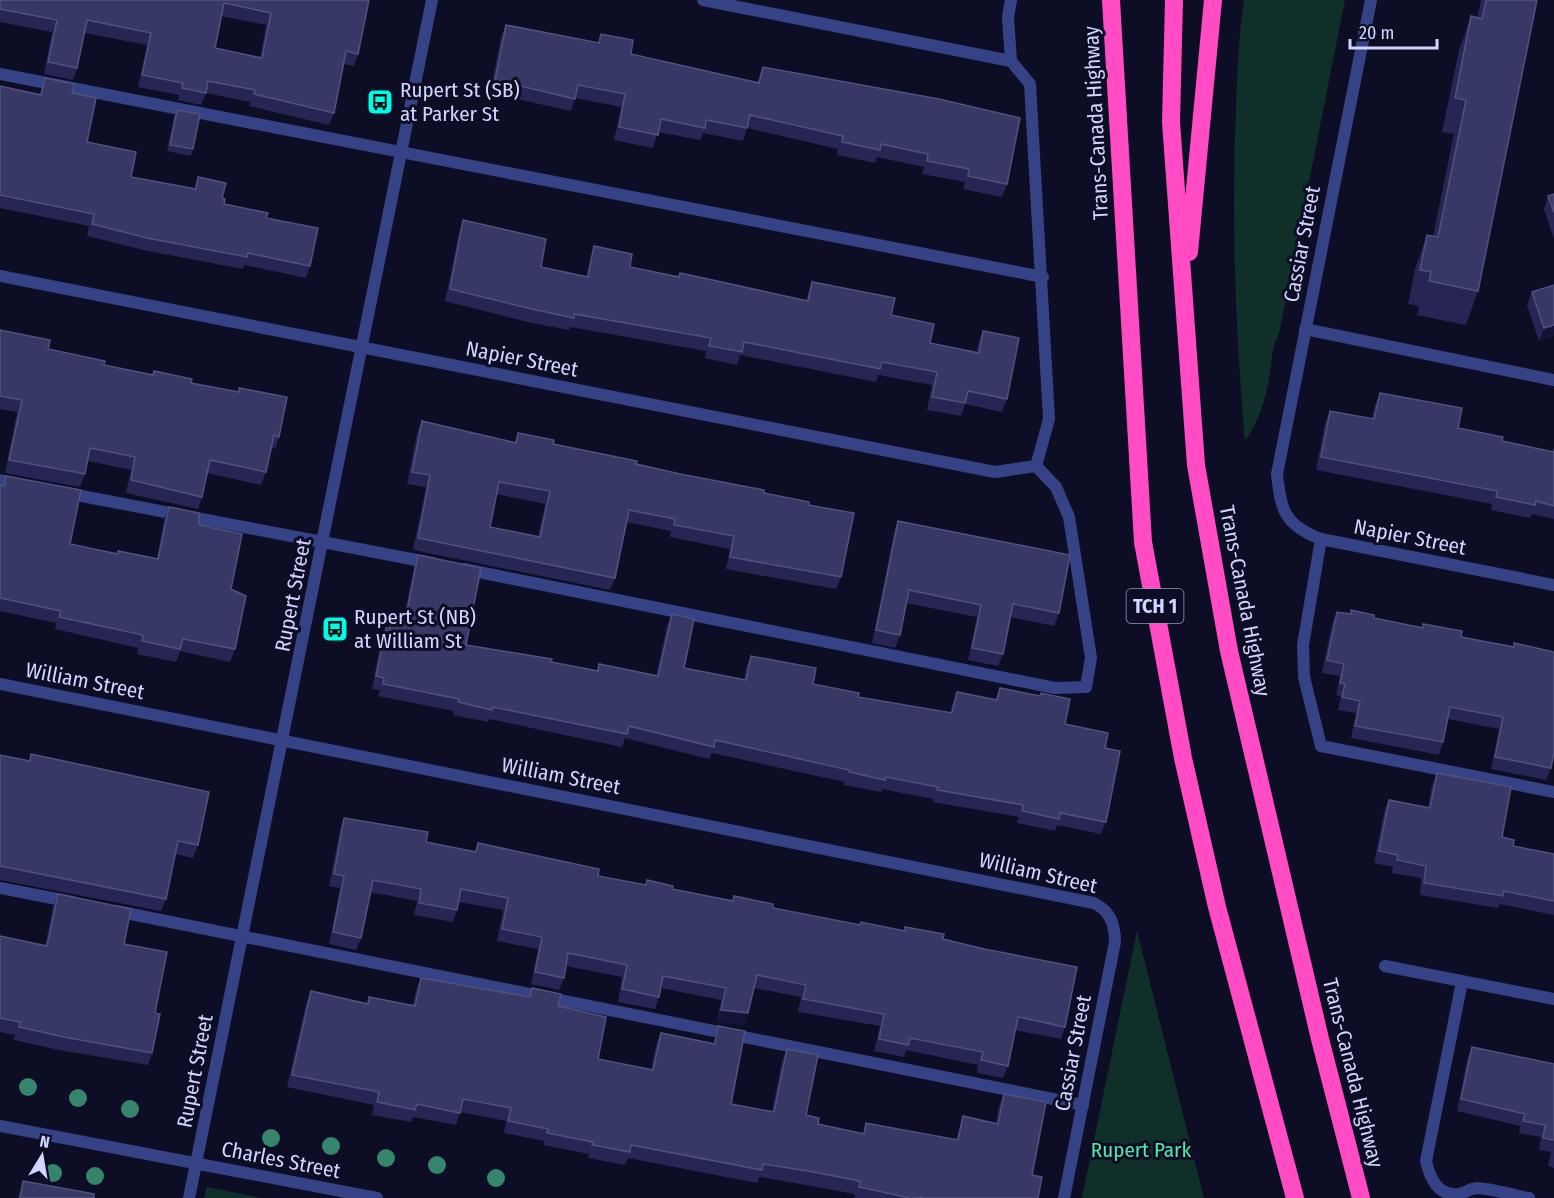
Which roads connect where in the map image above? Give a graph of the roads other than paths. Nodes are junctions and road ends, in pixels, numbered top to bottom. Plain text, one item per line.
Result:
1 (432, 0) edge
2 (704, 0) edge
3 (1011, 0) edge
4 (1111, 0) edge
5 (1174, 0) edge
6 (1213, 0) edge
7 (1371, 0) edge
8 (1011, 61) junction
9 (0, 74) edge
10 (403, 150) junction
11 (0, 276) edge
12 (1043, 277) junction
13 (1184, 305) junction
14 (1305, 329) junction
15 (360, 346) junction
16 (1554, 380) edge
17 (1036, 466) junction
18 (0, 480) edge
19 (35, 487) edge
20 (59, 491) edge
21 (1279, 497) joint
22 (1321, 539) junction
23 (323, 541) junction
24 (1554, 585) edge
25 (0, 684) edge
26 (284, 740) junction
27 (1554, 792) edge
28 (0, 888) edge
29 (82, 904) edge
30 (105, 909) edge
31 (1110, 916) joint
32 (241, 936) junction
33 (1385, 966) dead end
34 (1462, 982) junction
35 (1554, 999) edge
36 (1083, 1105) junction
37 (0, 1126) edge
38 (196, 1164) junction
39 (189, 1198) edge
40 (377, 1198) edge
41 (1064, 1198) edge
42 (1295, 1198) edge
43 (1361, 1198) edge
44 (1529, 1198) edge

1 - 10 street, Rupert Street
2 - 8 street
3 - 8 street
4 - 42 highway, Trans-Canada Highway / TCH 1
5 - 13 highway, Trans-Canada Highway
6 - 13 highway
7 - 14 street, Cassiar Street
8 - 12 street
9 - 10 street
10 - 12 street
10 - 15 street, Rupert Street
11 - 15 street, Napier Street
12 - 17 street
13 - 43 highway, Trans-Canada Highway
14 - 16 street
14 - 21 street, Cassiar Street
15 - 17 street, Napier Street
15 - 23 street, Rupert Street
17 - 23 street
18 - 19 street
20 - 23 street
21 - 22 street, Napier Street
22 - 24 street, Napier Street
22 - 27 street
23 - 26 street, Rupert Street
25 - 26 street, William Street
26 - 31 street, William Street
26 - 32 street, Rupert Street
28 - 29 street
30 - 32 street
31 - 36 street, Cassiar Street
32 - 36 street
32 - 38 street, Rupert Street
33 - 34 street
34 - 35 street
34 - 44 street
36 - 41 street, Cassiar Street
37 - 38 street, Charles Street
38 - 39 street, Rupert Street
38 - 40 street, Charles Street

